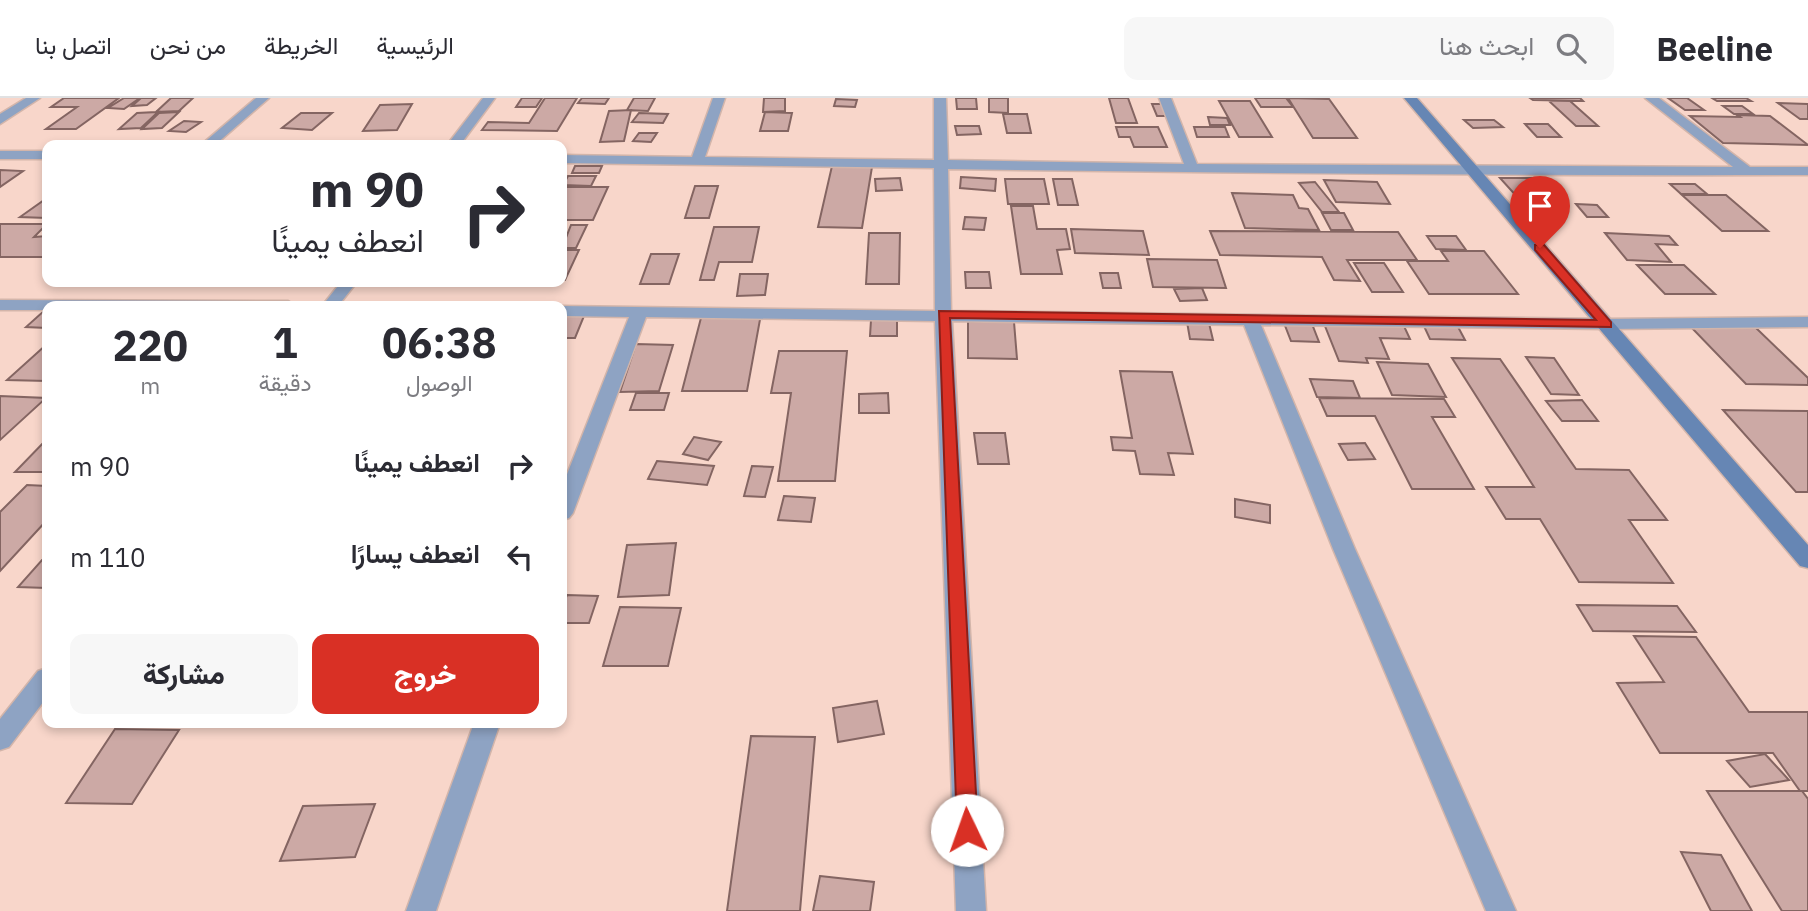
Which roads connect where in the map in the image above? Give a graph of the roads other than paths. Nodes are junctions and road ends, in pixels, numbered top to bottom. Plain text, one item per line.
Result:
1 (34, 98) edge
2 (263, 98) edge
3 (489, 98) edge
4 (719, 98) edge
5 (940, 98) edge
6 (1165, 98) edge
7 (1410, 98) edge
8 (1651, 98) edge
9 (0, 120) edge
10 (213, 140) edge
11 (457, 140) edge
12 (0, 155) edge
13 (42, 155) edge
14 (567, 159) edge
15 (698, 159) junction
16 (941, 164) junction
17 (1192, 168) junction
18 (1808, 171) edge
19 (1473, 172) junction
20 (1748, 172) junction
21 (345, 287) edge
22 (334, 301) edge
23 (1, 306) edge
24 (42, 306) edge
25 (567, 311) edge
26 (639, 313) junction
27 (943, 314) junction
28 (1250, 319) junction
29 (1808, 322) edge
30 (1606, 324) junction
31 (567, 500) edge
32 (1808, 560) edge
33 (42, 684) edge
34 (485, 728) edge
35 (0, 739) edge
36 (421, 911) edge
37 (971, 911) edge
38 (1500, 911) edge

1 - 9 street
2 - 10 street
3 - 11 street
4 - 15 street
5 - 16 street
6 - 17 street
7 - 19 street
8 - 20 street
12 - 13 street
14 - 15 street
15 - 16 street
16 - 17 street
16 - 27 street
17 - 19 street
18 - 20 street
19 - 20 street
19 - 30 street
21 - 22 street
23 - 24 street
25 - 26 street
26 - 27 street
26 - 31 street
27 - 28 street
27 - 37 street
28 - 30 street
28 - 38 street
29 - 30 street
30 - 32 street
33 - 35 street
34 - 36 street

